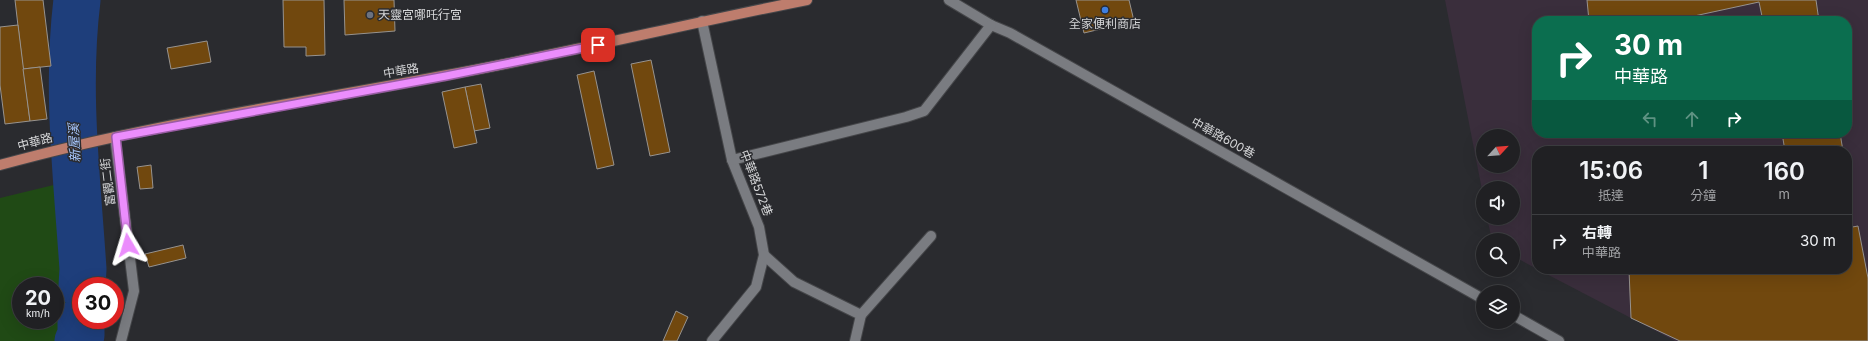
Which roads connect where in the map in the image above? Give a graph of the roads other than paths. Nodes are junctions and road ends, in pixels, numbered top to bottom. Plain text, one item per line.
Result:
1 (807, 0) edge
2 (949, 0) edge
3 (702, 20) junction
4 (991, 25) junction
5 (116, 137) junction
6 (732, 160) junction
7 (0, 165) edge
8 (931, 236) dead end
9 (764, 255) junction
10 (1476, 294) edge
11 (861, 315) junction
12 (1520, 319) edge
13 (121, 341) edge
14 (712, 341) edge
15 (855, 341) edge
16 (1559, 341) edge

1 - 3 main road, 中華路
2 - 4 street, 中華路600巷
3 - 5 main road, 中華路
3 - 6 street, 中華路572巷
4 - 6 street
4 - 10 street, 中華路600巷
5 - 7 main road, 中華路
5 - 13 street, 富觀二街
6 - 9 street, 中華路572巷
8 - 11 street
9 - 11 street
9 - 14 street, 中華路572巷
11 - 15 street
12 - 16 street

